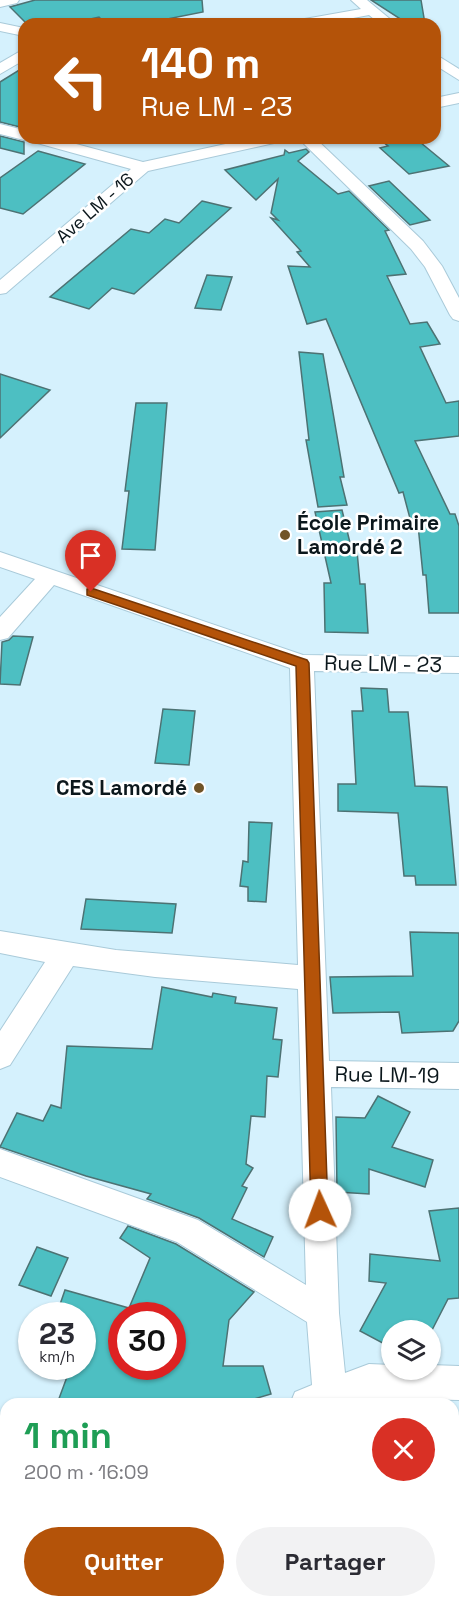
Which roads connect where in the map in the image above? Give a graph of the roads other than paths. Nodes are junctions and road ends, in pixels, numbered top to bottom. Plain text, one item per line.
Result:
1 (12, 0) edge
2 (357, 0) edge
3 (0, 3) edge
4 (371, 11) junction
5 (332, 18) edge
6 (381, 18) edge
7 (0, 27) edge
8 (18, 31) edge
9 (18, 57) edge
10 (441, 62) edge
11 (0, 70) edge
12 (459, 76) edge
13 (459, 98) edge
14 (441, 102) edge
15 (0, 129) edge
16 (18, 134) edge
17 (58, 144) edge
18 (247, 144) edge
19 (312, 144) edge
20 (143, 167) junction
21 (0, 289) edge
22 (459, 315) edge
23 (0, 559) edge
24 (48, 578) junction
25 (0, 632) edge
26 (302, 663) junction
27 (459, 665) edge
28 (0, 942) edge
29 (65, 956) junction
30 (312, 978) junction
31 (0, 1056) edge
32 (315, 1074) junction
33 (459, 1076) edge
34 (0, 1163) edge
35 (323, 1313) junction
36 (459, 1383) edge
37 (322, 1398) edge
38 (327, 1398) edge

1 - 3 street
2 - 4 street
4 - 5 street
4 - 6 street
7 - 8 street
9 - 11 street
10 - 12 street
13 - 14 street
15 - 16 street
17 - 20 street
18 - 20 street, Ave LM - 16
19 - 22 street
20 - 21 street, Ave LM - 16
23 - 24 street, Rue LM - 23
24 - 25 street
24 - 26 street, Rue LM - 23
26 - 27 street, Rue LM - 23
26 - 30 street
28 - 29 street
29 - 30 street
29 - 31 street
30 - 32 street
32 - 33 street, Rue LM-19
32 - 35 street
34 - 35 street
35 - 37 street
36 - 38 street

